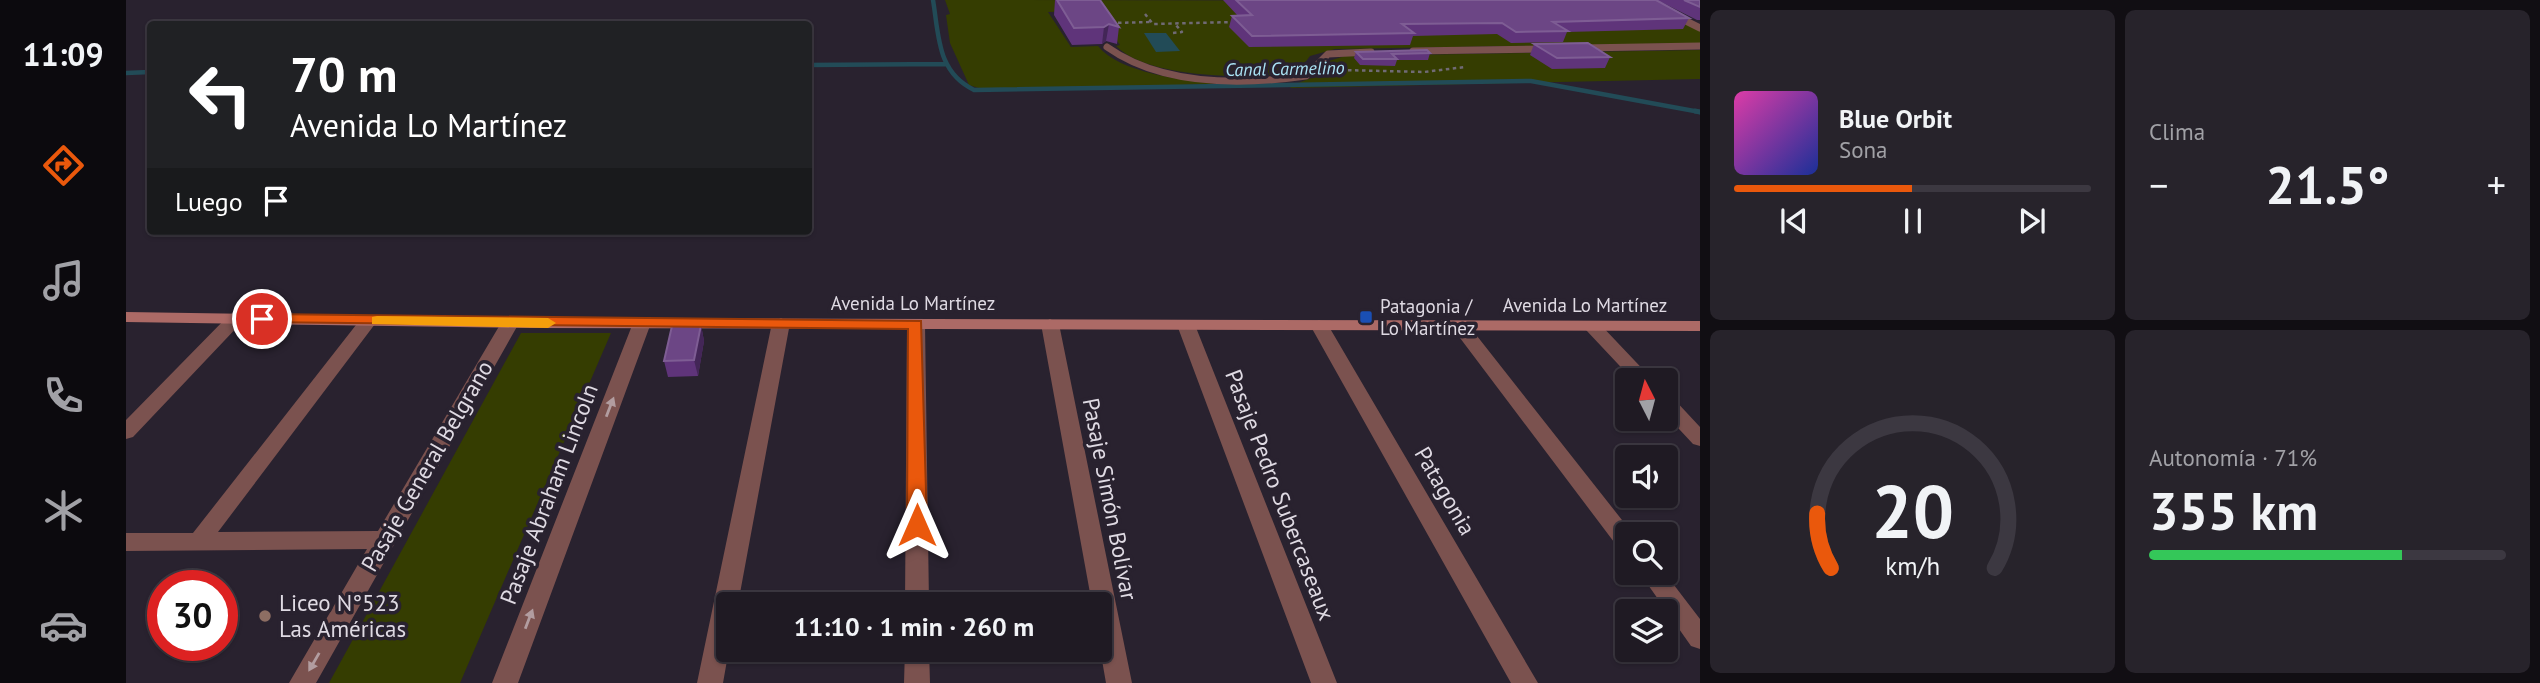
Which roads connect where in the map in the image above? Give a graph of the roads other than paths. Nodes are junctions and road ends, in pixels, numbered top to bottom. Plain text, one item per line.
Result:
1 (1663, 10) edge
2 (1700, 28) edge
3 (1107, 47) dead end
4 (1700, 47) edge
5 (1570, 48) edge
6 (1558, 49) edge
7 (1405, 51) edge
8 (1379, 52) edge
9 (126, 317) edge
10 (236, 318) junction
11 (369, 320) junction
12 (510, 323) junction
13 (642, 323) junction
14 (781, 323) junction
15 (916, 324) junction
16 (1050, 324) junction
17 (1186, 325) junction
18 (1319, 325) junction
19 (1460, 326) junction
20 (1592, 326) junction
21 (1700, 327) edge
22 (1632, 368) edge
23 (1678, 416) edge
24 (126, 432) edge
25 (1700, 439) edge
26 (1615, 527) edge
27 (385, 540) junction
28 (199, 541) junction
29 (126, 542) edge
30 (1660, 585) edge
31 (917, 592) edge
32 (1700, 638) edge
33 (917, 662) edge
34 (302, 683) edge
35 (505, 683) edge
36 (710, 683) edge
37 (918, 683) edge
38 (1119, 683) edge
39 (1324, 683) edge
40 (1525, 683) edge

1 - 2 lane
3 - 8 lane
4 - 5 lane
6 - 7 lane
9 - 10 main road, Avenida Lo Martínez
10 - 11 main road, Avenida Lo Martínez
10 - 24 street
11 - 12 main road, Avenida Lo Martínez
11 - 28 street
12 - 13 main road, Avenida Lo Martínez
12 - 27 street, Pasaje General Belgrano
13 - 14 main road, Avenida Lo Martínez
35 -> 13 street, Pasaje Abraham Lincoln
14 - 15 main road, Avenida Lo Martínez
14 - 36 street
15 - 16 main road, Avenida Lo Martínez
15 - 31 street
16 - 17 main road, Avenida Lo Martínez
16 - 38 street, Pasaje Simón Bolívar
17 - 18 main road, Avenida Lo Martínez
17 - 39 street, Pasaje Pedro Subercaseaux
18 - 19 main road, Avenida Lo Martínez
18 - 40 street, Patagonia
19 - 20 main road, Avenida Lo Martínez
19 - 26 street
20 - 21 main road, Avenida Lo Martínez
20 - 22 street
23 - 25 street
27 - 28 street
27 -> 34 street, Pasaje General Belgrano
28 - 29 street
30 - 32 street
33 - 37 street

